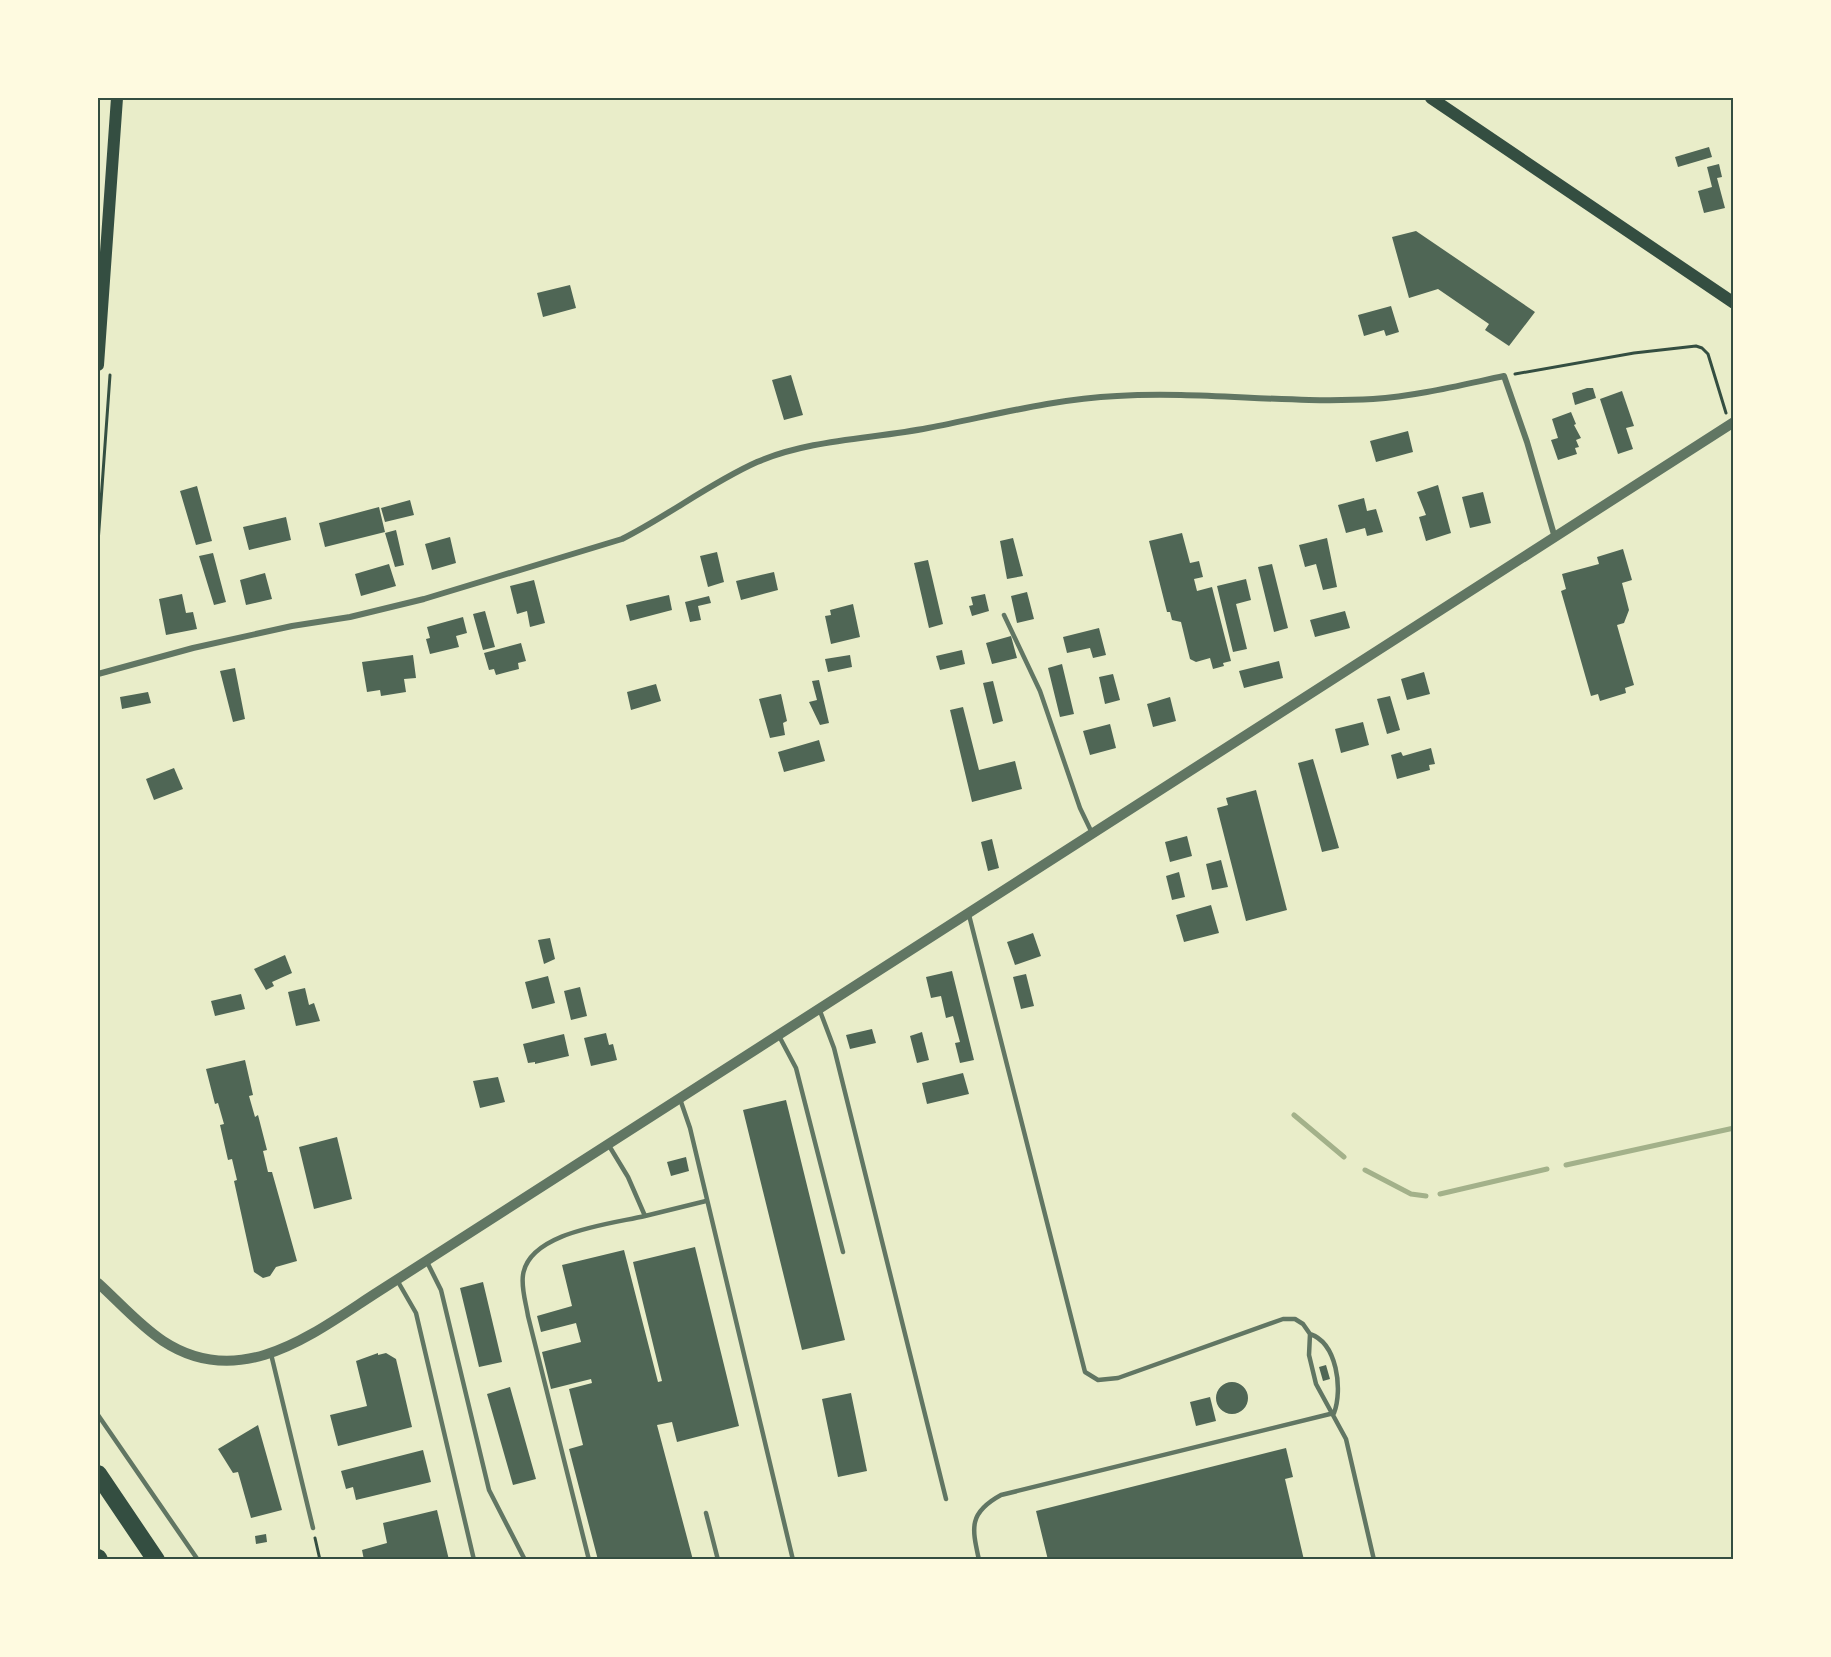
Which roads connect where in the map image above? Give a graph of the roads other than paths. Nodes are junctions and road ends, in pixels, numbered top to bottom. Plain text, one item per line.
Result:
1 (117, 98) edge
2 (1431, 98) edge
3 (1734, 303) edge
4 (98, 365) edge
5 (1732, 423) edge
6 (1555, 538) junction
7 (1004, 615) dead end
8 (98, 674) edge
9 (1092, 833) junction
10 (968, 912) junction
11 (818, 1007) junction
12 (778, 1034) junction
13 (680, 1097) junction
14 (608, 1144) junction
15 (706, 1201) junction
16 (645, 1216) junction
17 (843, 1252) dead end
18 (426, 1260) junction
19 (397, 1280) junction
20 (98, 1283) edge
21 (1310, 1334) junction
22 (271, 1354) junction
23 (1334, 1413) junction
24 (98, 1415) edge
25 (98, 1474) edge
26 (946, 1499) dead end
27 (706, 1513) dead end
28 (313, 1528) road end
29 (156, 1560) edge
30 (198, 1560) edge
31 (474, 1560) edge
32 (525, 1560) edge
33 (589, 1560) edge
34 (718, 1560) edge
35 (793, 1560) edge
36 (979, 1560) edge
37 (1374, 1560) edge

1 - 4 main road
2 - 3 main road
5 - 6 street
6 - 8 street
6 - 9 street
7 - 9 lane
9 - 10 street
10 - 11 street
10 - 21 lane
11 - 12 street
11 - 26 lane
12 - 13 street
12 - 17 lane
13 - 14 street
13 - 15 lane
14 - 16 lane
14 - 18 street
15 - 16 lane
15 - 35 lane
16 - 33 lane
18 - 19 street
18 - 32 lane
19 - 22 street
19 - 31 lane
20 - 22 street
21 - 23 lane
21 - 23 lane
22 - 28 lane
23 - 36 lane
23 - 37 lane
24 - 30 lane
25 - 29 highway
27 - 34 lane

